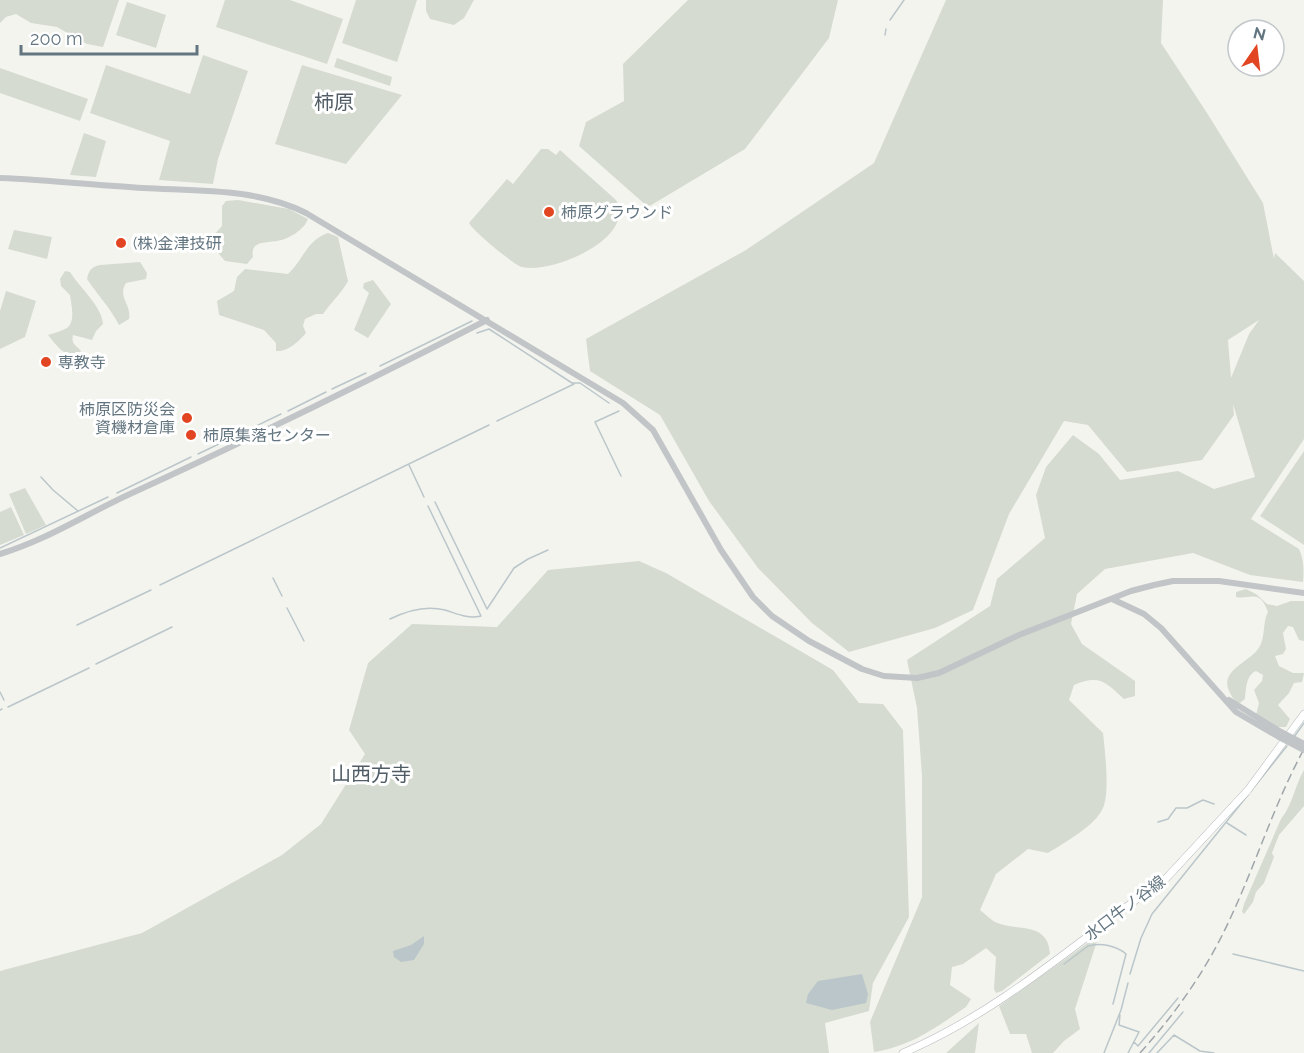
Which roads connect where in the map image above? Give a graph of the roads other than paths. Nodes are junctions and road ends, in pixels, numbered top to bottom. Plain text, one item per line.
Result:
1 (0, 178) edge
2 (487, 320) junction
3 (0, 554) edge
4 (1304, 593) edge
5 (1112, 599) junction
6 (1304, 714) edge
7 (1280, 734) junction
8 (1304, 744) edge
9 (1304, 750) edge
10 (903, 1053) edge

1 - 2 street
2 - 3 street
2 - 5 street
4 - 5 street
5 - 7 street
6 - 10 main road, 水口牛ノ谷線
7 - 8 street, bridge
7 - 9 street, bridge

